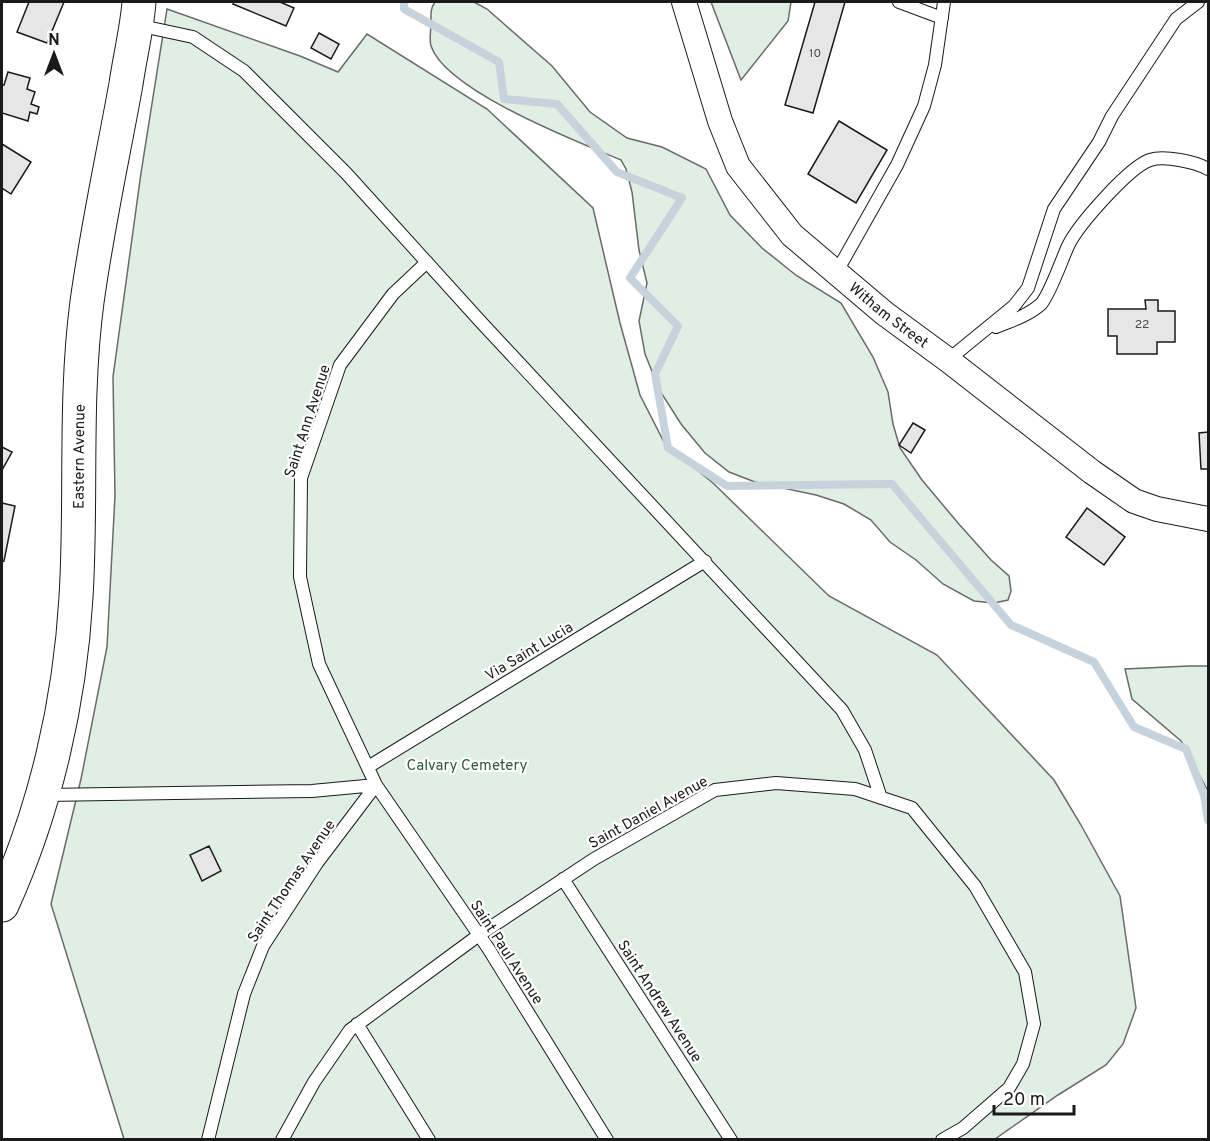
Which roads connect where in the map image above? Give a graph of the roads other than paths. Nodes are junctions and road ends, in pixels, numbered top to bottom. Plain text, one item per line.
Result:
1 (684, 2) edge
2 (899, 2) edge
3 (944, 2) edge
4 (1198, 2) edge
5 (138, 13) edge
6 (942, 18) junction
7 (1209, 169) edge
8 (427, 262) junction
9 (836, 273) junction
10 (984, 332) junction
11 (948, 360) junction
12 (1209, 519) edge
13 (705, 561) junction
14 (368, 767) junction
15 (376, 785) junction
16 (41, 795) junction
17 (880, 798) junction
18 (563, 879) junction
19 (2, 905) edge
20 (479, 935) junction
21 (357, 1024) junction
22 (207, 1140) edge
23 (282, 1140) edge
24 (429, 1140) edge
25 (607, 1140) edge
26 (731, 1140) edge
27 (942, 1140) edge

1 - 9 street, Witham Street
2 - 6 lane
3 - 6 lane
4 - 10 lane
5 - 8 lane
5 - 16 main road, Eastern Avenue
6 - 9 lane
7 - 10 lane
8 - 13 lane
8 - 14 lane, Saint Ann Avenue
9 - 11 street, Witham Street
10 - 11 lane
11 - 12 street, Witham Street
13 - 14 lane, Via Saint Lucia
13 - 17 lane
14 - 15 lane, Saint Ann Avenue
15 - 16 lane
15 - 20 lane, Saint Paul Avenue
15 - 22 lane, Saint Thomas Avenue
16 - 19 main road, Eastern Avenue
17 - 18 lane, Saint Daniel Avenue
17 - 27 lane, Saint Daniel Avenue
18 - 20 lane, Saint Daniel Avenue
18 - 26 lane, Saint Andrew Avenue
20 - 21 lane, Saint Daniel Avenue
20 - 25 lane, Saint Paul Avenue
21 - 23 lane, Saint Daniel Avenue
21 - 24 lane

